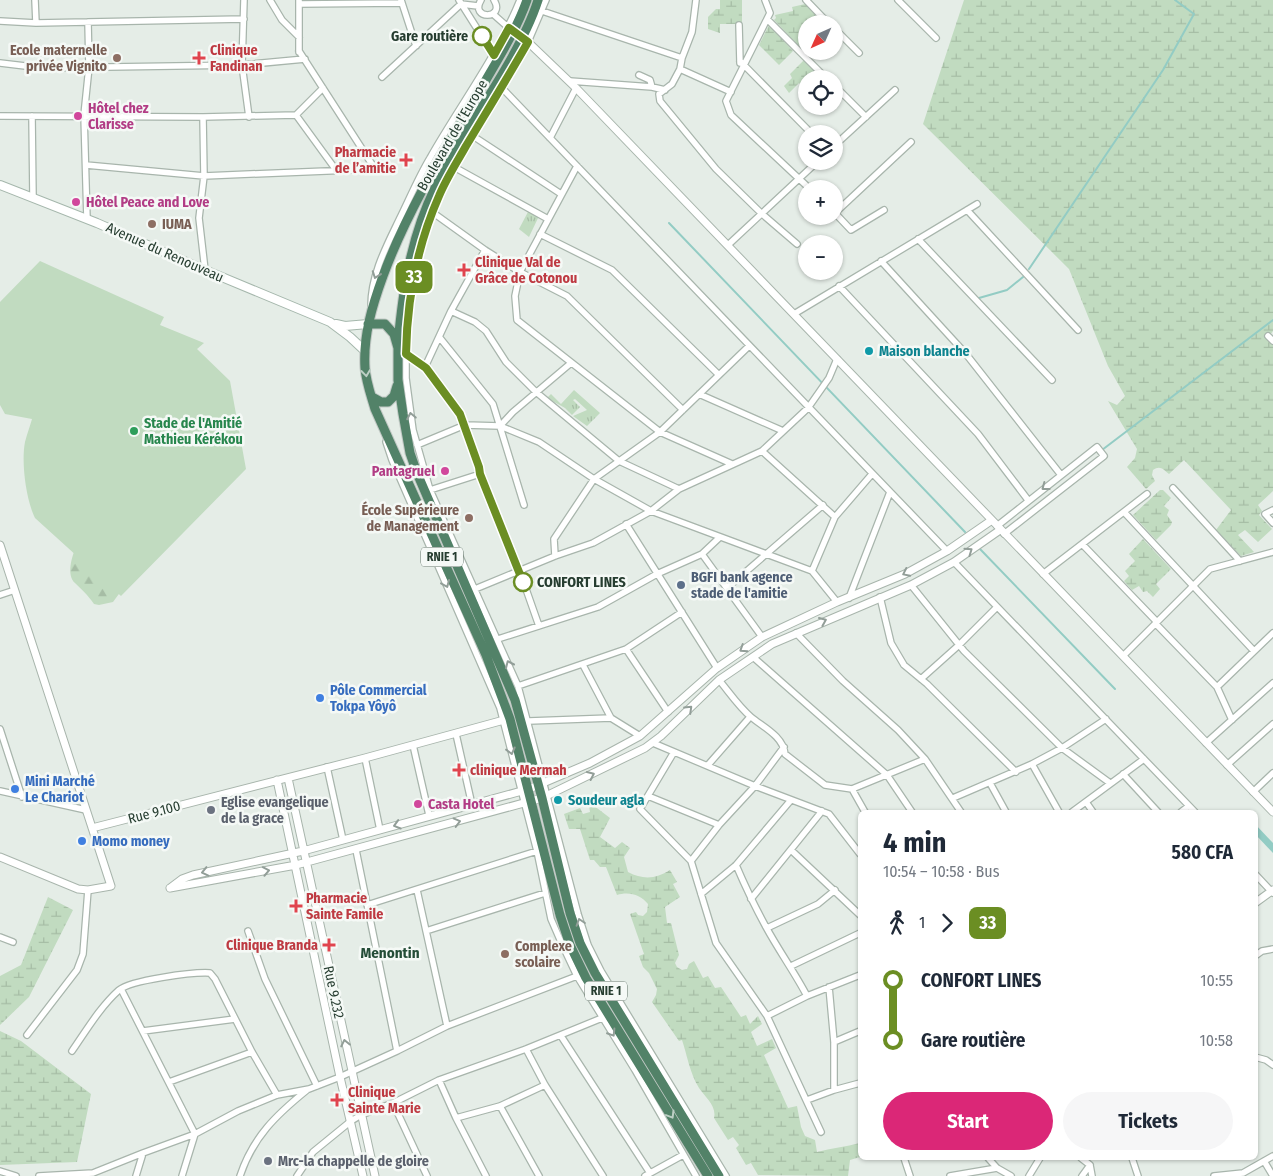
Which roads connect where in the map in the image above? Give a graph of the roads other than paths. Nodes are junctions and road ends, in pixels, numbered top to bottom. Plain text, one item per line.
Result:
1 (35, 0) edge
2 (244, 0) edge
3 (270, 0) edge
4 (520, 0) edge
5 (527, 0) edge
6 (538, 0) edge
7 (546, 0) edge
8 (696, 0) edge
9 (765, 0) edge
10 (806, 0) edge
11 (898, 0) edge
12 (401, 1) edge
13 (496, 1) edge
14 (299, 2) edge
15 (363, 2) edge
16 (460, 2) edge
17 (480, 3) edge
18 (542, 11) junction
19 (493, 14) junction
20 (820, 15) edge
21 (244, 19) junction
22 (767, 19) junction
23 (0, 21) edge
24 (88, 22) junction
25 (36, 23) junction
26 (739, 25) dead end
27 (511, 30) junction
28 (299, 37) junction
29 (843, 37) edge
30 (936, 38) dead end
31 (525, 40) junction
32 (416, 46) junction
33 (859, 53) dead end
34 (496, 57) junction
35 (682, 58) junction
36 (302, 59) junction
37 (0, 63) edge
38 (742, 63) junction
39 (242, 64) junction
40 (89, 66) junction
41 (680, 68) junction
42 (819, 70) edge
43 (639, 76) dead end
44 (382, 77) dead end
45 (570, 82) junction
46 (652, 87) junction
47 (323, 88) junction
48 (502, 88) junction
49 (576, 88) junction
50 (665, 90) junction
51 (895, 90) dead end
52 (731, 92) junction
53 (843, 94) edge
54 (84, 115) junction
55 (296, 115) junction
56 (0, 116) edge
57 (32, 116) junction
58 (203, 117) junction
59 (249, 117) junction
60 (866, 117) junction
61 (803, 125) edge
62 (472, 136) junction
63 (550, 138) junction
64 (843, 138) edge
65 (911, 142) dead end
66 (86, 165) junction
67 (577, 166) junction
68 (454, 167) junction
69 (336, 170) junction
70 (809, 170) edge
71 (204, 176) junction
72 (800, 179) junction
73 (0, 185) edge
74 (561, 194) junction
75 (33, 198) junction
76 (977, 204) dead end
77 (843, 205) edge
78 (884, 210) dead end
79 (967, 210) junction
80 (432, 212) junction
81 (761, 214) junction
82 (87, 219) junction
83 (548, 219) junction
84 (843, 222) edge
85 (540, 234) junction
86 (918, 239) junction
87 (798, 244) dead end
88 (728, 245) junction
89 (485, 250) junction
90 (881, 262) junction
91 (205, 270) junction
92 (520, 272) junction
93 (839, 286) junction
94 (451, 311) junction
95 (794, 314) junction
96 (330, 322) junction
97 (368, 324) junction
98 (1078, 330) dead end
99 (440, 338) junction
100 (749, 346) junction
101 (398, 348) junction
102 (365, 351) junction
103 (406, 354) junction
104 (837, 359) junction
105 (571, 362) junction
106 (426, 368) junction
107 (719, 374) junction
108 (398, 380) junction
109 (1052, 380) dead end
110 (536, 392) junction
111 (700, 394) junction
112 (372, 397) junction
113 (808, 408) junction
114 (375, 409) junction
115 (683, 410) junction
116 (465, 425) junction
117 (500, 426) junction
118 (783, 431) junction
119 (660, 432) junction
120 (417, 445) junction
121 (762, 450) junction
122 (619, 462) junction
123 (732, 464) junction
124 (480, 474) junction
125 (872, 474) junction
126 (1061, 475) junction
127 (594, 479) junction
128 (1172, 488) dead end
129 (679, 489) junction
130 (430, 490) junction
131 (890, 492) junction
132 (1147, 494) dead end
133 (1028, 500) junction
134 (524, 505) dead end
135 (823, 506) junction
136 (1273, 510) edge
137 (650, 511) junction
138 (1124, 512) junction
139 (835, 517) junction
140 (1273, 523) edge
141 (626, 524) junction
142 (998, 527) junction
143 (720, 537) junction
144 (1082, 544) junction
145 (0, 545) edge
146 (946, 551) junction
147 (1273, 552) edge
148 (766, 553) junction
149 (702, 554) junction
150 (556, 556) junction
151 (1240, 561) junction
152 (954, 562) junction
153 (812, 571) junction
154 (520, 572) junction
155 (658, 574) junction
156 (1043, 574) junction
157 (911, 585) junction
158 (1193, 586) junction
159 (727, 588) junction
160 (474, 589) junction
161 (15, 590) junction
162 (0, 595) edge
163 (880, 597) junction
164 (849, 598) junction
165 (837, 602) junction
166 (997, 607) junction
167 (682, 612) junction
168 (1157, 623) junction
169 (539, 626) junction
170 (796, 633) junction
171 (1273, 633) edge
172 (762, 637) junction
173 (498, 639) junction
174 (959, 645) junction
175 (626, 649) junction
176 (1254, 651) junction
177 (1123, 656) junction
178 (753, 657) junction
179 (583, 665) junction
180 (718, 668) junction
181 (921, 678) junction
182 (718, 680) junction
183 (1273, 682) edge
184 (518, 686) junction
185 (1217, 687) junction
186 (668, 712) junction
187 (750, 717) junction
188 (611, 718) junction
189 (1106, 719) junction
190 (504, 720) junction
191 (1232, 720) junction
192 (529, 721) junction
193 (1273, 724) edge
194 (0, 729) edge
195 (456, 734) junction
196 (640, 736) junction
197 (653, 743) junction
198 (1206, 743) junction
199 (413, 745) junction
200 (784, 747) junction
201 (1062, 748) junction
202 (674, 752) junction
203 (365, 758) junction
204 (925, 759) junction
205 (1144, 759) junction
206 (1032, 764) junction
207 (708, 765) junction
208 (1228, 765) junction
209 (327, 767) junction
210 (1016, 772) junction
211 (1273, 773) edge
212 (1123, 774) junction
213 (887, 775) junction
214 (288, 778) junction
215 (277, 780) junction
216 (990, 783) junction
217 (1110, 783) junction
218 (541, 784) junction
219 (755, 786) junction
220 (525, 790) junction
221 (852, 790) junction
222 (0, 791) edge
223 (1253, 792) junction
224 (22, 796) junction
225 (544, 796) junction
226 (648, 796) junction
227 (953, 798) junction
228 (791, 800) junction
229 (1086, 802) junction
230 (528, 803) junction
231 (472, 805) junction
232 (1189, 806) junction
233 (86, 810) junction
234 (865, 810) edge
235 (911, 810) edge
236 (960, 810) edge
237 (1005, 810) edge
238 (1058, 810) edge
239 (1075, 810) edge
240 (1092, 810) edge
241 (1156, 810) edge
242 (1184, 810) edge
243 (1193, 810) edge
244 (822, 811) junction
245 (1273, 812) edge
246 (429, 816) junction
247 (718, 825) junction
248 (92, 828) junction
249 (380, 830) junction
250 (342, 840) junction
251 (356, 850) junction
252 (791, 850) junction
253 (304, 851) junction
254 (537, 851) junction
255 (858, 852) edge
256 (293, 853) junction
257 (0, 857) edge
258 (691, 861) junction
259 (306, 862) junction
260 (296, 865) junction
261 (736, 865) junction
262 (233, 866) junction
263 (1258, 877) edge
264 (235, 878) junction
265 (88, 890) junction
266 (417, 890) junction
267 (835, 890) junction
268 (1273, 891) edge
269 (545, 893) junction
270 (701, 894) junction
271 (751, 898) junction
272 (1258, 901) edge
273 (367, 904) junction
274 (858, 913) edge
275 (767, 928) junction
276 (248, 931) dead end
277 (426, 931) junction
278 (858, 934) edge
279 (0, 938) edge
280 (13, 942) dead end
281 (1273, 948) edge
282 (1258, 954) edge
283 (791, 966) junction
284 (578, 976) junction
285 (858, 976) edge
286 (829, 987) junction
287 (121, 989) junction
288 (807, 996) junction
289 (766, 1016) junction
290 (602, 1018) junction
291 (235, 1020) junction
292 (446, 1026) junction
293 (143, 1031) junction
294 (858, 1032) edge
295 (27, 1035) dead end
296 (561, 1036) junction
297 (834, 1042) junction
298 (526, 1049) junction
299 (72, 1052) dead end
300 (252, 1052) junction
301 (397, 1052) junction
302 (1258, 1058) edge
303 (1273, 1065) edge
304 (351, 1072) junction
305 (340, 1077) junction
306 (439, 1080) junction
307 (169, 1082) junction
308 (858, 1083) edge
309 (545, 1085) junction
310 (317, 1086) junction
311 (308, 1089) junction
312 (834, 1090) junction
313 (277, 1095) junction
314 (807, 1100) junction
315 (393, 1103) junction
316 (500, 1106) junction
317 (361, 1115) junction
318 (456, 1118) junction
319 (351, 1121) junction
320 (821, 1132) dead end
321 (195, 1134) junction
322 (143, 1153) junction
323 (683, 1155) junction
324 (1273, 1156) edge
325 (905, 1160) edge
326 (990, 1160) edge
327 (1037, 1160) edge
328 (1084, 1160) edge
329 (1133, 1160) edge
330 (1264, 1161) junction
331 (1090, 1165) junction
332 (997, 1168) junction
333 (0, 1170) edge
334 (93, 1175) edge
335 (647, 1175) edge
336 (16, 1176) edge
337 (39, 1176) edge
338 (136, 1176) edge
339 (182, 1176) edge
340 (240, 1176) edge
341 (297, 1176) edge
342 (364, 1176) edge
343 (375, 1176) edge
344 (426, 1176) edge
345 (486, 1176) edge
346 (538, 1176) edge
347 (603, 1176) edge
348 (696, 1176) edge
349 (708, 1176) edge
350 (719, 1176) edge
351 (726, 1176) edge
352 (910, 1176) edge
353 (950, 1176) edge
354 (1011, 1176) edge
355 (1029, 1176) edge
356 (1082, 1176) edge
357 (1092, 1176) edge
358 (1138, 1176) edge
359 (1214, 1176) edge
360 (1273, 1176) edge

1 - 25 street
2 - 21 street
3 - 28 street
4 - 27 street
5 - 27 highway, Boulevard de l’Europe / RNIE 1
6 - 31 highway, Boulevard de l’Europe / RNIE 1
7 - 18 street
8 - 35 street
9 - 22 street
10 - 20 street
11 - 30 street
12 - 15 street
12 - 32 street
13 - 19 street
14 - 15 street
14 - 28 street
16 - 17 street
16 - 32 street
16 - 34 street
17 - 19 street
18 - 31 street
18 - 35 street
19 - 27 street
21 - 24 street
21 - 39 street
22 - 38 street
22 - 42 street
23 - 25 street
24 - 25 street
24 - 40 street
26 - 38 street
27 - 31 street
27 - 34 highway, Boulevard de l’Europe / RNIE 1
28 - 36 street
29 - 33 street
31 - 45 street
31 - 48 street
31 - 101 highway, Boulevard de l’Europe / RNIE 1
32 - 44 street
34 -> 97 highway, Boulevard de l’Europe / RNIE 1
35 - 41 street
36 - 39 street
36 - 47 street
37 - 40 street
38 - 52 street
38 - 61 street
39 - 40 street
39 - 59 street
40 - 54 street
41 - 50 street
41 - 52 street
43 - 46 street
45 - 46 street
45 - 49 street
46 - 50 street
47 - 55 street
47 - 69 street
48 - 62 street
48 - 63 street
49 - 63 street
49 - 88 street
50 - 81 street
51 - 60 street
52 - 72 street
53 - 60 street
54 - 57 street
54 - 58 street
54 - 66 street
55 - 59 street
55 - 69 street
56 - 57 street
57 - 75 street
58 - 59 street
58 - 71 street
60 - 64 street
62 - 68 street
62 - 74 street
63 - 67 street
65 - 77 street
66 - 71 street
66 - 82 street
67 - 74 street
67 - 100 street
68 - 80 street
68 - 83 street
69 - 71 street
70 - 72 street
71 - 91 street
72 - 81 street
73 - 75 main road, Avenue du Renouveau
74 - 83 street
75 - 82 main road, Avenue du Renouveau
76 - 79 street
78 - 84 street
79 - 86 street
79 - 98 street
80 - 89 street
80 - 103 street
81 - 87 street
81 - 88 street
82 - 91 main road, Avenue du Renouveau
83 - 85 street
85 - 92 street
85 - 107 street
86 - 90 street
86 - 109 street
88 - 95 street
89 - 92 street
89 - 94 street
90 - 93 street
90 - 126 street
91 - 96 main road, Avenue du Renouveau
92 - 105 street
92 - 115 street
93 - 95 street
93 - 133 street
94 - 99 street
94 - 110 street
95 - 104 street
96 - 97 main road, Avenue du Renouveau
96 - 102 main road, Avenue du Renouveau
97 - 101 highway
97 - 102 highway, RNIE 1
99 - 106 street
99 - 117 street
100 - 107 street
100 - 113 street
101 - 108 highway, RNIE 1
102 -> 112 highway, RNIE 1
103 - 106 street
120 -> 103 street
104 - 113 street
104 - 142 street
105 - 110 street
105 - 119 street
106 - 116 street
107 - 111 street
108 - 112 highway
108 - 218 highway, RNIE 1
110 - 117 street
110 - 122 street
111 - 115 street
111 - 118 street
112 - 114 highway, RNIE 1
113 - 118 street
113 - 125 street
114 -> 190 street
114 - 220 highway, RNIE 1
115 - 119 street
116 - 117 street
116 - 120 street
116 - 124 street
117 - 127 street
117 - 134 street
118 - 121 street
119 - 122 street
119 - 123 street
120 - 130 street
121 - 123 street
121 - 135 street
122 - 127 street
122 - 129 street
123 - 129 street
124 - 130 street
124 - 154 street
125 - 131 street
125 - 139 street
126 -> 133 street
126 - 142 street
127 - 137 street
127 - 150 street
128 - 151 street
129 - 137 street
130 - 160 street
131 - 146 street
131 - 164 street
132 - 138 street
133 - 142 street
135 - 139 street
135 - 148 street
136 - 140 street
137 - 141 street
137 - 143 street
138 - 144 street
138 - 158 street
139 - 153 street
141 - 150 street
141 - 155 street
142 - 146 street
152 -> 142 street
142 - 156 street
143 - 148 street
143 - 149 street
144 - 156 street
144 - 168 street
145 - 161 street
146 -> 164 street
147 - 151 street
148 - 153 street
148 - 159 street
149 - 155 street
149 - 159 street
150 - 154 street
151 - 158 street
152 - 157 street
152 - 166 street
153 - 165 street
154 - 160 street
154 - 169 street
155 - 167 street
155 - 169 street
156 - 177 street
157 - 163 street
157 - 174 street
158 - 168 street
158 - 176 street
159 - 172 street
160 - 173 street
161 - 162 street
161 - 233 street
170 -> 163 street
163 - 181 street
164 - 165 street
165 - 172 street
166 - 174 street
166 - 189 street
167 - 175 street
167 - 180 street
168 - 177 street
168 - 185 street
169 - 173 street
170 - 178 street
170 - 204 street
171 - 176 street
172 -> 180 street
184 -> 173 street
174 - 181 street
174 - 201 street
175 - 179 street
175 - 186 street
176 - 185 street
177 - 198 street
178 - 182 street
178 - 213 street
179 - 184 street
179 - 188 street
180 - 186 street
181 - 210 street
182 - 187 street
197 -> 182 street
183 - 191 street
184 - 192 street
185 - 191 street
186 - 196 street
187 - 200 street
187 - 207 street
188 - 192 street
188 - 196 street
189 - 201 street
189 - 205 street
190 - 195 street, Rue 9.100
190 -> 220 street
191 - 198 street
192 - 218 street
193 - 208 street
194 - 224 street
195 - 199 street, Rue 9.100
195 - 231 street
196 - 218 street
197 - 202 street
225 -> 197 street
198 - 208 street
199 - 203 street, Rue 9.100
199 - 246 street
200 - 219 street
200 - 221 street
201 - 206 street
201 - 217 street
202 - 207 street
202 - 226 street
203 - 209 street, Rue 9.100
203 - 249 street
204 - 213 street
204 - 227 street
205 - 212 street
205 - 232 street
206 - 210 street
206 - 238 street
207 - 219 street
208 - 223 street
209 - 214 street, Rue 9.100
209 - 250 street
210 - 216 street
211 - 223 street
212 - 217 street
212 - 241 street
213 - 221 street
213 - 235 street
214 - 215 street, Rue 9.100
214 - 253 street, Rue 9.232
215 - 248 street, Rue 9.100
215 - 256 street, Rue 9.232
216 - 227 street
216 - 237 street
217 - 229 street
218 - 220 street
218 - 225 highway, RNIE 1
219 - 228 street
219 - 247 street
220 - 230 highway, RNIE 1
220 - 231 street
221 - 234 street
222 - 224 street
223 - 245 street
224 - 233 street
225 - 230 street
225 - 350 highway, RNIE 1
351 -> 225 street
226 - 247 street
226 - 258 street
227 - 236 street
228 - 244 street
228 - 261 street
229 - 239 street
229 - 240 street
251 -> 230 street
230 - 254 street
230 -> 349 highway, RNIE 1
231 - 246 street
232 - 242 street
232 - 243 street
233 - 248 street
244 - 252 street
244 - 255 street
246 -> 249 street
247 - 258 street
248 - 265 street
249 - 250 street
250 - 253 street
251 - 259 street
251 - 273 street
252 - 267 street
252 - 271 street
253 - 256 street
253 - 259 street, Rue 9.232
254 - 266 street
254 - 269 street
256 - 260 street, Rue 9.232
256 - 262 street
257 - 265 street
258 - 270 street
259 - 260 street
304 -> 259 street, Rue 9.232
264 -> 260 street
260 - 305 street, Rue 9.232
261 - 270 street
261 - 271 street
262 - 264 street
262 -> 264 street
263 - 268 street
265 - 295 street
266 - 273 street
266 - 277 street
267 - 274 street
267 - 275 street
268 - 272 street
269 - 277 street
269 - 284 street
270 - 289 street
271 - 275 street
273 - 301 street
275 - 283 street
276 - 310 street
277 - 292 street
278 - 283 street
279 - 280 street
281 - 282 street
283 - 288 street
284 - 290 street
284 - 292 street
285 - 286 street
286 - 288 street
286 - 297 street
287 - 291 street
287 - 293 street
287 - 299 street
288 - 289 street
289 - 314 street
290 - 296 street
290 -> 323 street
291 - 293 street
291 - 300 street
292 - 301 street
293 - 307 street
294 - 297 street
296 - 298 street
296 - 335 street
297 - 312 street
298 - 306 street
298 - 309 street
300 - 307 street
300 - 313 street
301 - 304 street
302 - 303 street
304 - 305 street
304 - 317 street, Rue 9.232
305 - 310 street
305 - 319 street, Rue 9.232
306 - 315 street
306 - 318 street
307 - 321 street
308 - 312 street
309 - 316 street
309 - 347 street
310 - 311 street
311 - 313 street
311 - 340 street
312 - 314 street
313 - 321 street
314 - 320 street
315 - 317 street
315 - 344 street
316 - 318 street
316 - 346 street
317 - 319 street
317 - 343 street, Rue 9.232
318 - 345 street
319 - 341 street
319 - 342 street, Rue 9.232
321 - 322 street
321 - 339 street
322 - 334 street
322 - 338 street
323 - 335 street
323 - 348 street
324 - 330 street
325 - 352 street
326 - 332 street
327 - 355 street
328 - 331 street
329 - 358 street
330 - 359 street
330 - 360 street
331 - 356 street
331 - 357 street
332 - 353 street
332 - 354 street
333 - 336 street
334 - 337 street

